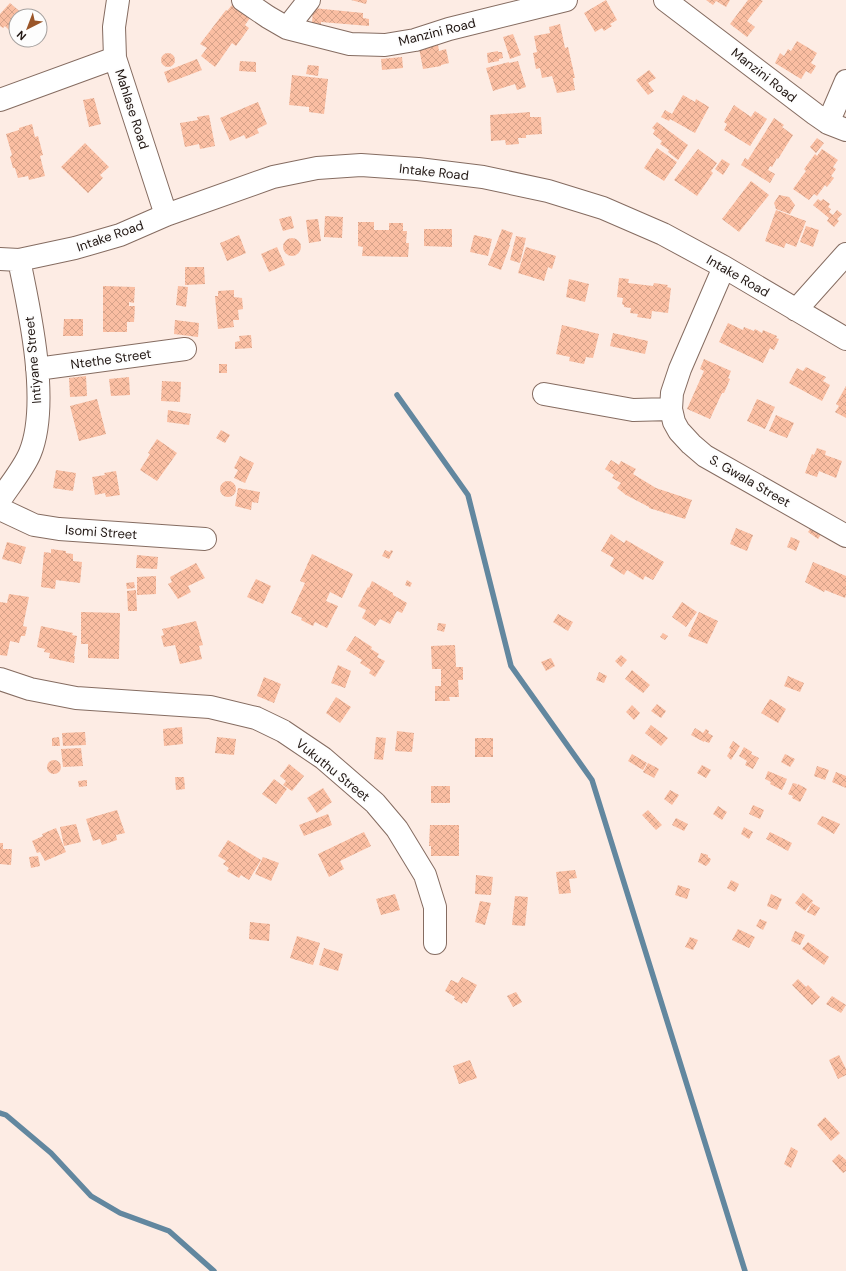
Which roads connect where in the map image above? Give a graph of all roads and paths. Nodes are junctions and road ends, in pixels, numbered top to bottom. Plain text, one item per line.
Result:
1 (118, 0) edge
2 (243, 0) edge
3 (309, 0) edge
4 (566, 0) edge
5 (665, 0) edge
6 (288, 28) junction
7 (115, 58) junction
8 (846, 81) edge
9 (0, 100) edge
10 (837, 126) edge
11 (166, 215) junction
12 (846, 254) edge
13 (10, 260) edge
14 (724, 267) junction
15 (796, 310) junction
16 (846, 339) edge
17 (185, 349) dead end
18 (37, 369) junction
19 (544, 394) dead end
20 (671, 409) junction
21 (0, 500) edge
22 (0, 509) edge
23 (846, 536) edge
24 (205, 539) dead end
25 (0, 679) edge
26 (435, 942) dead end

1 - 7 street, Mahlase Road
2 - 6 street, Manzini Road
3 - 6 street
4 - 6 street, Manzini Road
5 - 10 street, Manzini Road
7 - 9 street
7 - 11 street, Mahlase Road
8 - 10 street
11 - 13 street, Intake Road
11 - 14 street, Intake Road
12 - 15 street
13 - 18 street, Intiyane Street
14 - 15 street, Intake Road
14 - 20 street, S. Gwala Street
15 - 16 street, Intake Road
17 - 18 street, Ntethe Street
18 - 21 street, Intiyane Street
19 - 20 street
20 - 23 street, S. Gwala Street
22 - 24 street, Isomi Street
25 - 26 street, Vukuthu Street

